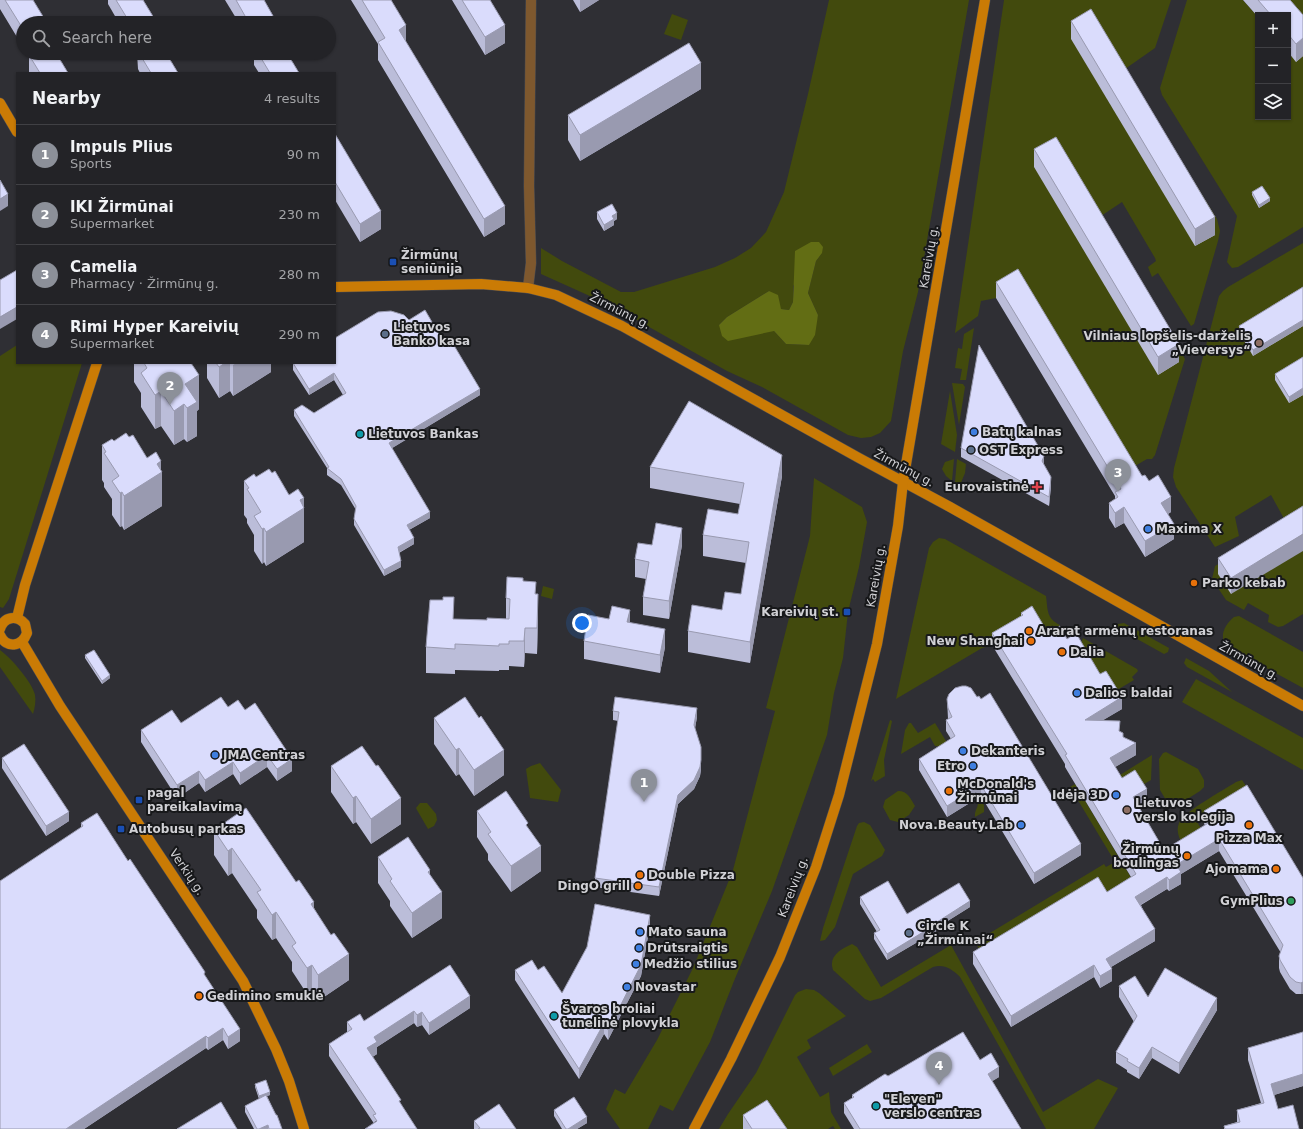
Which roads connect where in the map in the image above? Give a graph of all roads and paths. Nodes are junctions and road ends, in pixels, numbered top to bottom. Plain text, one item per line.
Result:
1 (531, 0) edge
2 (985, 0) edge
3 (0, 103) edge
4 (16, 130) edge
5 (336, 287) edge
6 (528, 288) junction
7 (97, 364) edge
8 (903, 482) junction
9 (17, 618) junction
10 (0, 629) edge
11 (0, 634) edge
12 (22, 642) junction
13 (1303, 706) edge
14 (304, 1129) edge
15 (694, 1129) edge

1 - 6 street
2 - 8 main road, Kareivių g.
3 - 4 main road
5 - 6 main road, Žirmūnų g.
6 - 8 main road, Žirmūnų g.
7 - 9 main road
8 - 13 main road, Žirmūnų g.
8 - 15 main road, Kareivių g.
9 - 10 main road
9 - 12 main road
11 - 12 main road
12 - 14 main road, Verkių g.

